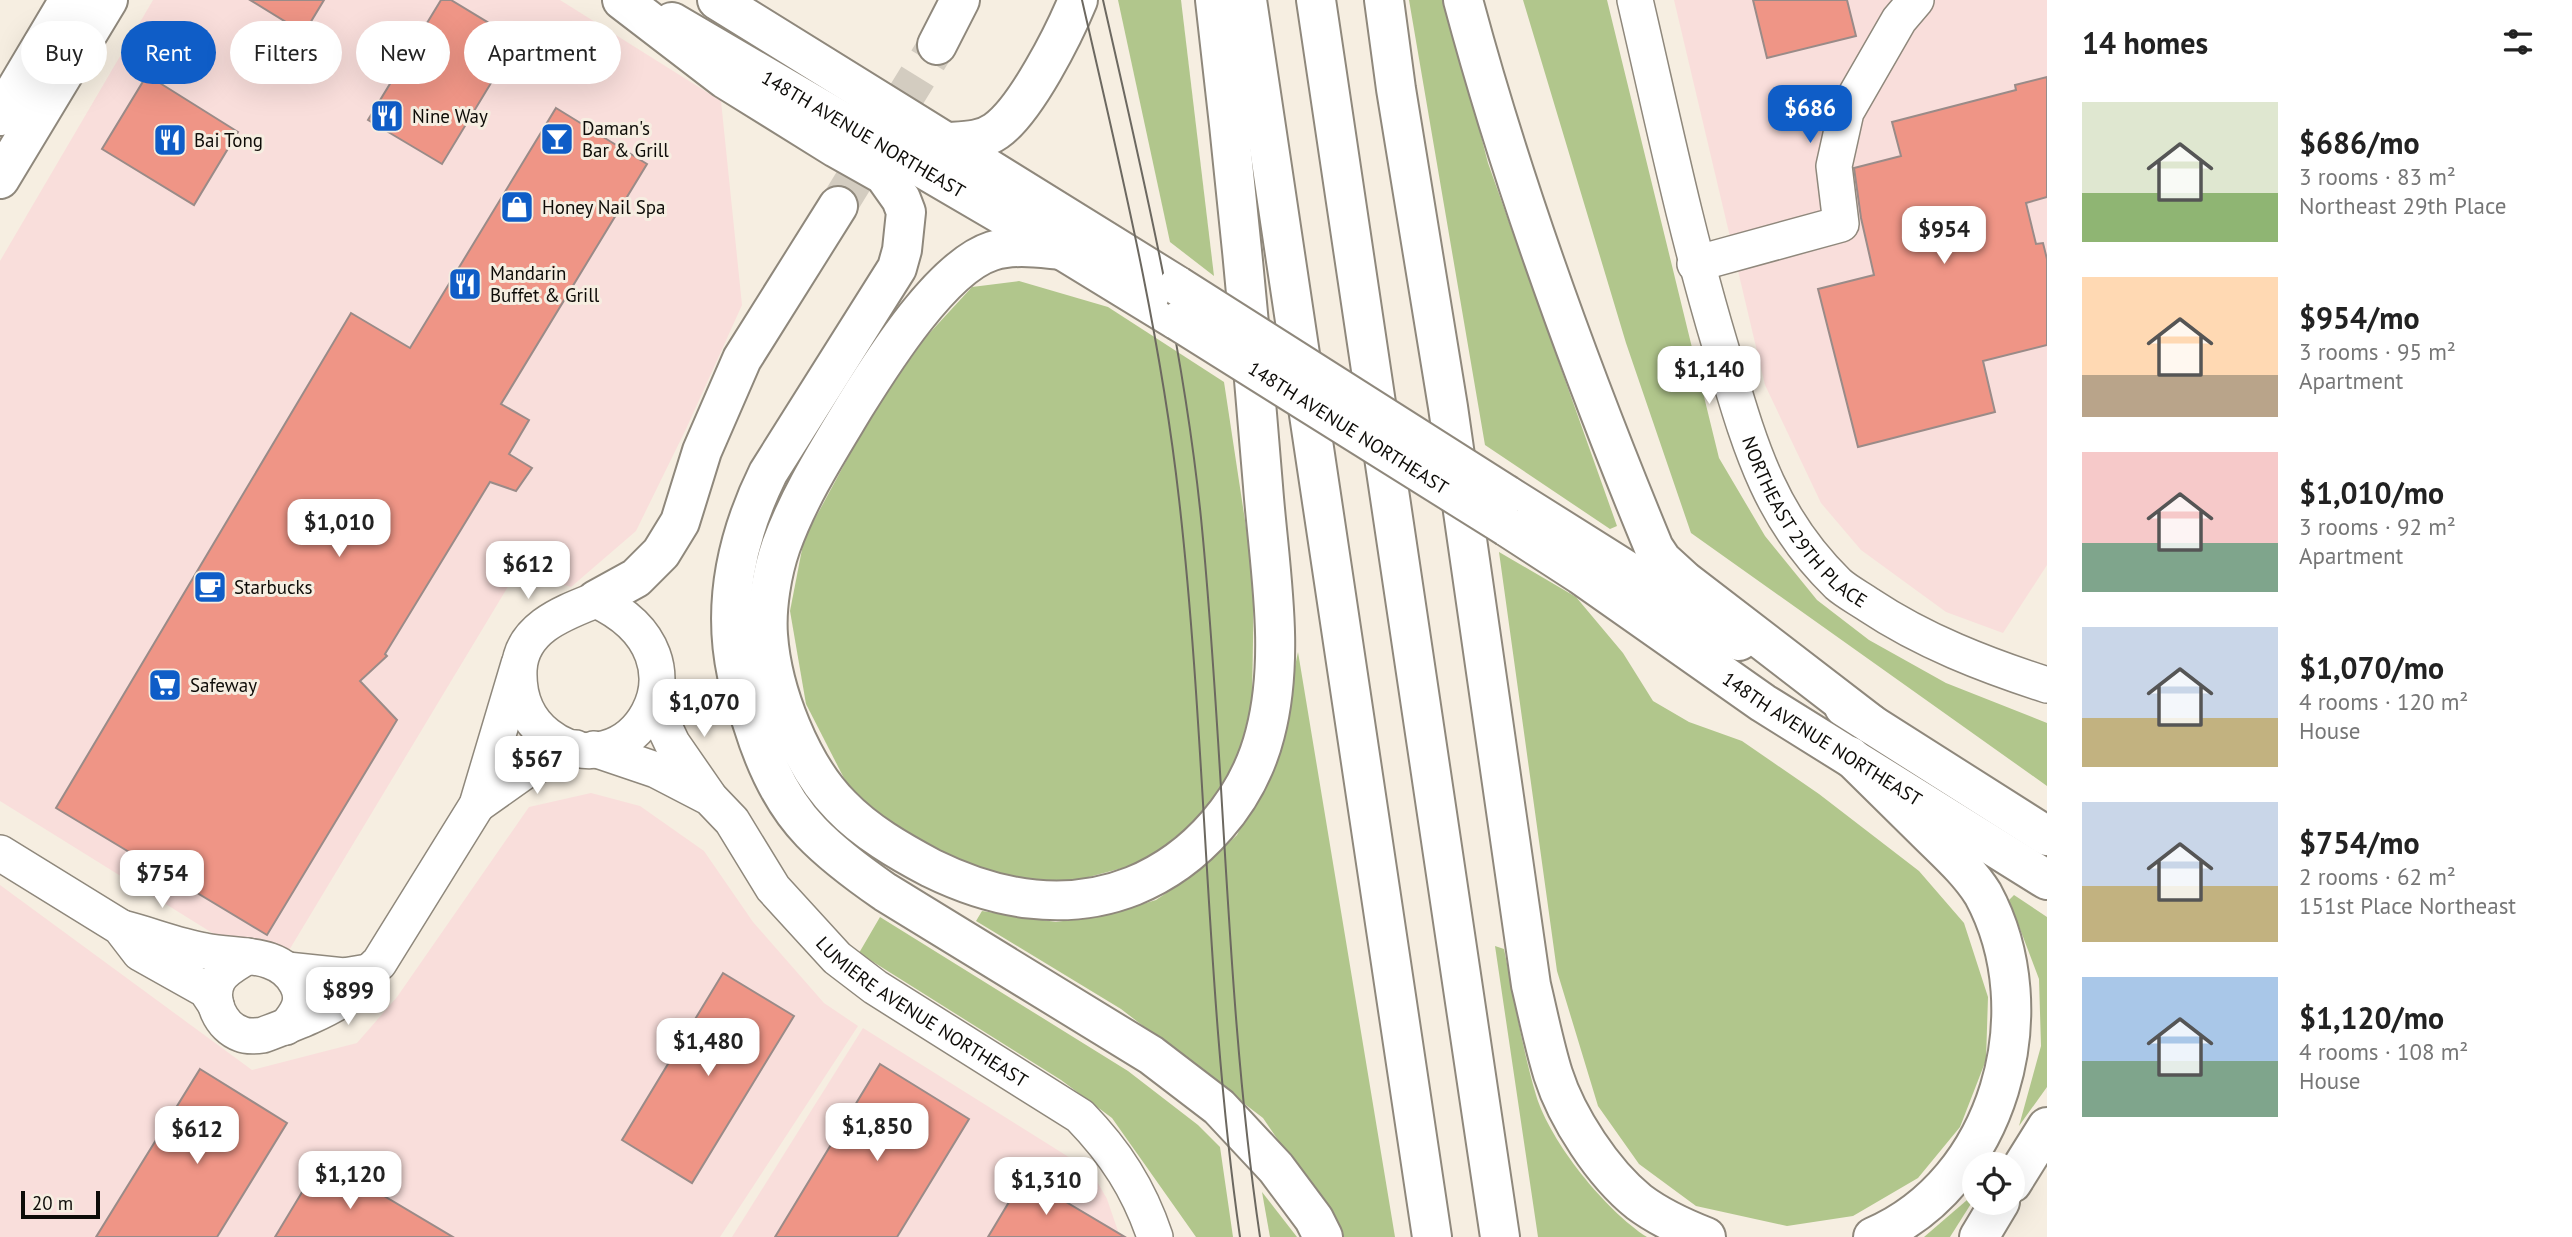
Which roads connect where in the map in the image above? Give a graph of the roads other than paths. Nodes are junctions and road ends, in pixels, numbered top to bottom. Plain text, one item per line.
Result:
1 (69, 0) edge
2 (108, 0) edge
3 (622, 0) edge
4 (634, 0) edge
5 (717, 0) edge
6 (960, 0) edge
7 (1077, 0) edge
8 (1215, 0) edge
9 (1247, 0) edge
10 (1316, 0) edge
11 (1384, 0) edge
12 (1463, 0) edge
13 (1635, 0) edge
14 (1916, 0) edge
15 (937, 45) tunnel mouth
16 (0, 116) edge
17 (949, 142) junction
18 (0, 179) edge
19 (838, 206) tunnel mouth
20 (1062, 250) junction
21 (1695, 264) junction
22 (1178, 304) junction
23 (1507, 511) junction
24 (596, 600) junction
25 (519, 664) junction
26 (2047, 685) edge
27 (655, 699) junction
28 (1871, 724) junction
29 (585, 749) junction
30 (1850, 756) junction
31 (710, 798) junction
32 (477, 805) junction
33 (2047, 836) edge
34 (0, 853) edge
35 (2047, 880) edge
36 (120, 927) junction
37 (247, 956) junction
38 (287, 970) junction
39 (368, 972) junction
40 (216, 1004) junction
41 (286, 1027) junction
42 (2047, 1127) edge
43 (2025, 1162) edge
44 (1992, 1215) edge
45 (1151, 1225) edge
46 (1323, 1237) edge
47 (1432, 1237) edge
48 (1500, 1237) edge
49 (1706, 1237) edge
50 (1873, 1237) edge
51 (1979, 1237) edge

1 - 16 main road
2 - 18 main road
3 - 46 main road
4 - 20 main road, 148TH AVENUE NORTHEAST
5 - 17 main road, 148TH AVENUE NORTHEAST
6 - 15 main road
7 - 17 main road
8 - 20 main road
9 - 47 main road
10 - 48 main road
11 - 49 main road
12 - 28 main road
13 - 21 street, NORTHEAST 29TH PLACE
14 - 21 street
17 - 22 main road, 148TH AVENUE NORTHEAST
19 - 24 main road
20 - 22 main road, 148TH AVENUE NORTHEAST
21 - 26 street, NORTHEAST 29TH PLACE
22 - 23 main road, 148TH AVENUE NORTHEAST, bridge
23 - 28 main road, 148TH AVENUE NORTHEAST
23 - 30 main road, 148TH AVENUE NORTHEAST
24 - 25 street
24 - 27 street
25 - 29 street
25 - 32 street
27 - 29 street
27 - 31 street, LUMIERE AVENUE NORTHEAST
28 - 33 main road, 148TH AVENUE NORTHEAST
29 - 31 street, LUMIERE AVENUE NORTHEAST
29 - 32 street
30 - 35 main road, 148TH AVENUE NORTHEAST
30 - 50 main road
31 - 45 street, LUMIERE AVENUE NORTHEAST
32 - 39 street
34 - 36 street
36 - 37 street
36 - 40 street
37 - 38 street
37 - 40 street
38 - 39 street
38 - 41 street
39 - 41 street
40 - 41 street
42 - 43 main road
44 - 51 main road

